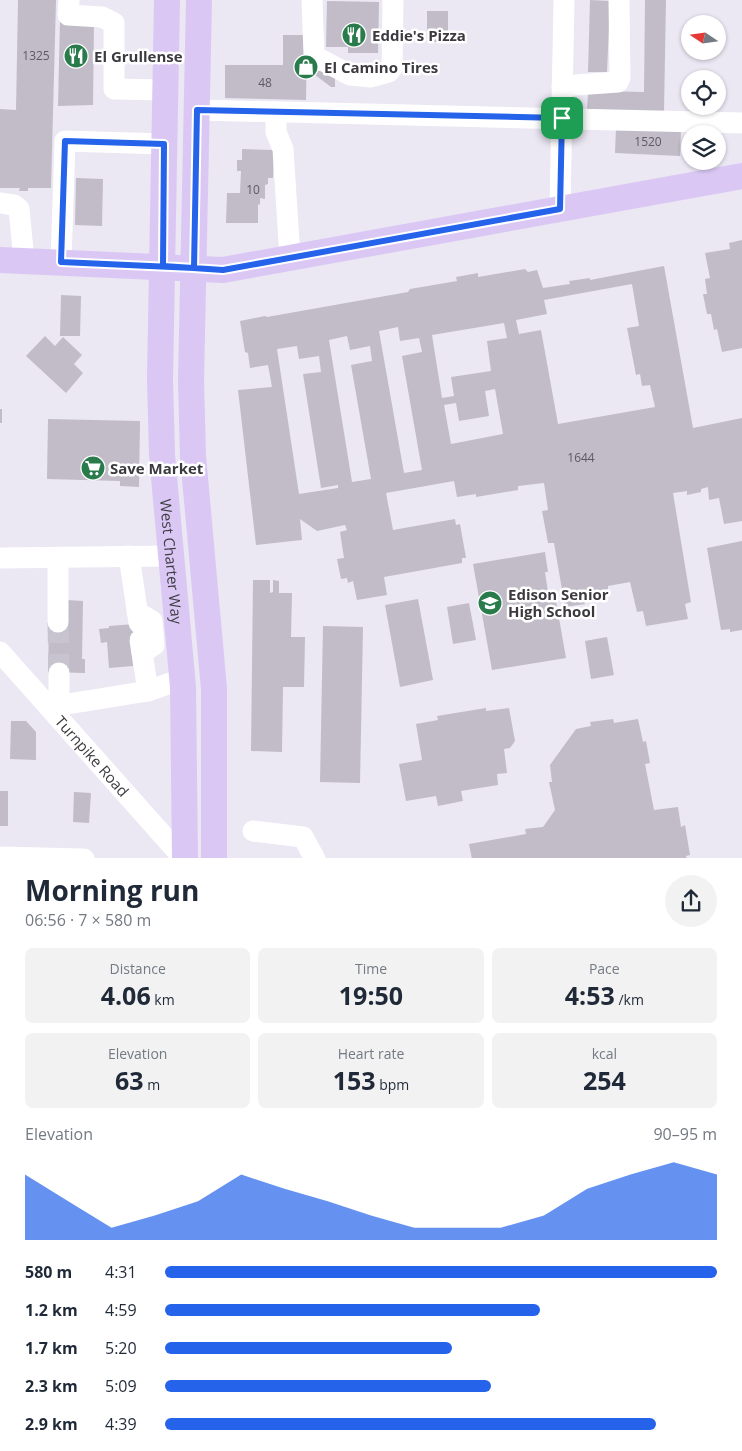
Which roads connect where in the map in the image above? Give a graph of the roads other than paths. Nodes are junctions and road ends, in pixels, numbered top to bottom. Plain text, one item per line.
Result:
1 (68, 0) edge
2 (167, 0) edge
3 (199, 0) edge
4 (312, 0) edge
5 (393, 0) edge
6 (564, 0) edge
7 (620, 0) edge
8 (562, 86) junction
9 (165, 90) junction
10 (197, 110) junction
11 (276, 112) junction
12 (562, 118) junction
13 (742, 123) edge
14 (164, 144) junction
15 (742, 176) edge
16 (0, 203) edge
17 (560, 209) junction
18 (290, 257) junction
19 (12, 260) edge
20 (61, 262) junction
21 (163, 266) junction
22 (194, 268) junction
23 (129, 556) junction
24 (170, 556) junction
25 (0, 558) edge
26 (58, 558) junction
27 (58, 622) tunnel mouth
28 (0, 652) edge
29 (59, 672) tunnel mouth
30 (182, 679) junction
31 (148, 692) junction
32 (54, 706) junction
33 (253, 831) dead end
34 (8, 858) edge
35 (40, 858) edge
36 (84, 858) edge
37 (185, 858) edge
38 (214, 858) edge
39 (315, 858) edge

1 - 9 street
2 - 9 main road, West Charter Way
3 - 10 main road, West Charter Way
4 - 5 street
6 - 8 street
7 - 8 street
8 - 12 street
9 - 14 main road, West Charter Way
10 - 11 street
10 - 22 main road, West Charter Way
11 - 12 street
11 - 18 street
12 - 13 street
12 - 17 street
14 - 20 street
14 - 21 main road, West Charter Way
15 - 17 main road
16 - 19 street
17 - 18 main road
18 - 22 main road
19 - 20 main road
20 - 21 main road
21 - 22 main road
21 - 24 main road, West Charter Way
22 - 38 main road, West Charter Way
23 - 24 street
23 - 26 street
23 - 31 street
24 - 30 main road, West Charter Way
25 - 26 street
26 - 27 street
28 - 32 street, Turnpike Road
29 - 32 street
30 - 31 street
30 - 37 main road, West Charter Way
31 - 32 street
32 - 37 street, Turnpike Road
33 - 39 street
34 - 35 street
35 - 36 street

